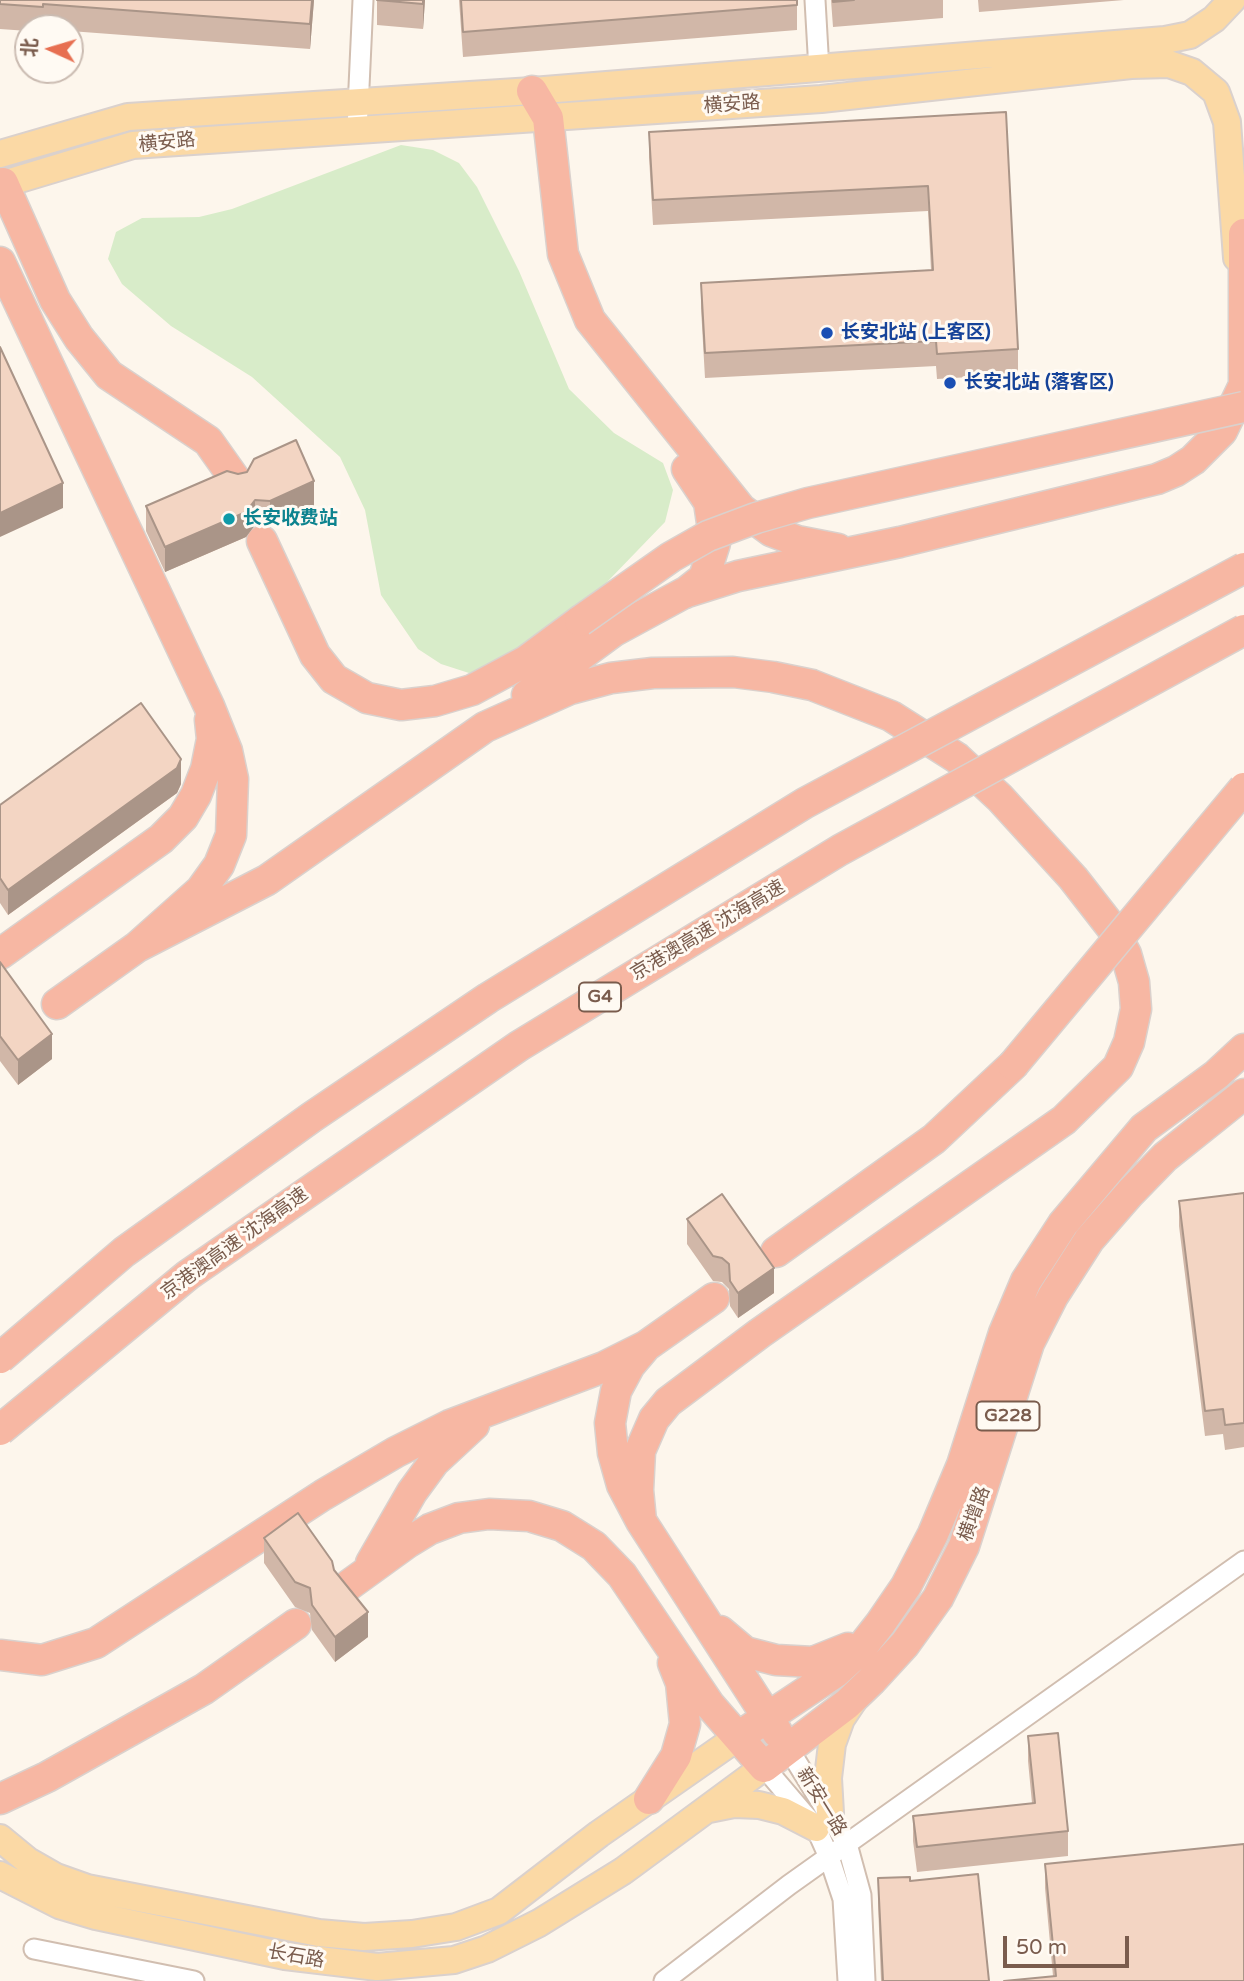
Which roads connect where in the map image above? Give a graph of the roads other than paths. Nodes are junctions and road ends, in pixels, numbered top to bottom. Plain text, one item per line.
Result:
1 (363, 0) edge
2 (815, 0) edge
3 (1232, 0) edge
4 (819, 69) junction
5 (357, 101) junction
6 (536, 110) junction
7 (357, 130) junction
8 (0, 154) edge
9 (1, 181) edge
10 (1244, 234) edge
11 (0, 262) edge
12 (1242, 335) junction
13 (1244, 402) edge
14 (237, 482) edge
15 (262, 541) dead end
16 (848, 552) junction
17 (1244, 568) edge
18 (684, 593) junction
19 (1244, 630) edge
20 (209, 706) junction
21 (485, 727) junction
22 (1244, 788) edge
23 (137, 947) junction
24 (0, 954) edge
25 (57, 1004) dead end
26 (1244, 1049) edge
27 (1244, 1062) edge
28 (1216, 1075) junction
29 (1244, 1094) edge
30 (1232, 1108) edge
31 (776, 1252) dead end
32 (714, 1298) dead end
33 (646, 1346) junction
34 (0, 1358) edge
35 (496, 1408) junction
36 (0, 1430) edge
37 (641, 1521) junction
38 (1244, 1560) edge
39 (702, 1612) junction
40 (296, 1625) dead end
41 (660, 1626) junction
42 (873, 1634) junction
43 (0, 1655) edge
44 (856, 1696) junction
45 (768, 1717) junction
46 (738, 1737) junction
47 (788, 1748) junction
48 (764, 1767) junction
49 (0, 1799) edge
50 (649, 1799) junction
51 (707, 1809) junction
52 (823, 1820) junction
53 (599, 1834) joint
54 (0, 1838) edge
55 (847, 1844) junction
56 (829, 1857) junction
57 (623, 1871) joint
58 (0, 1875) edge
59 (34, 1949) dead end
60 (194, 1981) edge
61 (664, 1981) edge
62 (848, 1981) edge
63 (865, 1981) edge

1 - 5 street
2 - 4 street
3 - 4 main road, 横安路
4 - 6 main road, 横安路
5 - 6 main road, 横安路
5 - 7 street
5 - 8 main road, 横安路
6 - 7 main road, 横安路
6 - 12 main road, 横安路
6 - 16 highway
6 - 18 highway
7 - 9 main road, 横安路
9 - 14 highway
10 - 12 highway
11 - 20 highway
12 - 13 highway
13 - 15 highway, bridge
13 - 16 highway
16 - 18 highway
17 - 34 highway, bridge
18 - 21 highway
19 - 36 highway, 京港澳高速 沈海高速 / G4, bridge
20 - 23 highway
20 - 24 highway
21 - 23 highway
21 - 37 highway
22 - 31 highway, bridge
23 - 25 highway
26 - 28 highway, G228
27 - 28 main road
28 - 42 highway, 横增路 / G228
29 - 30 highway, 横增路 / G228
30 - 44 highway, 横增路 / G228
32 - 33 highway
33 - 35 highway
33 - 37 highway
35 - 41 highway
35 - 43 highway
37 - 39 highway
38 - 55 street
39 - 42 highway
39 - 45 highway
40 - 49 highway
41 - 46 highway
41 - 50 highway
42 - 45 highway, 横增路 / G228
44 - 47 highway, 横增路 / G228
44 - 52 main road
45 - 46 highway, 横增路 / G228
45 - 47 highway
46 - 48 highway
46 - 50 main road, 横增路 / G228
47 - 48 highway, 横增路 / G228
47 - 52 street, 新安一路
48 - 51 main road, 横增路 / G228
48 - 52 street, 新安一路
50 - 53 main road, 横增路 / G228
51 - 52 main road
51 - 57 main road, 横增路 / G228
52 - 55 street, 新安一路
52 - 56 street, 新安一路
53 - 54 main road, 长石路 / G228
55 - 56 street
55 - 63 street, 新安一路
56 - 61 street
56 - 62 street, 新安一路
57 - 58 main road, 长石路 / G228
59 - 60 street

